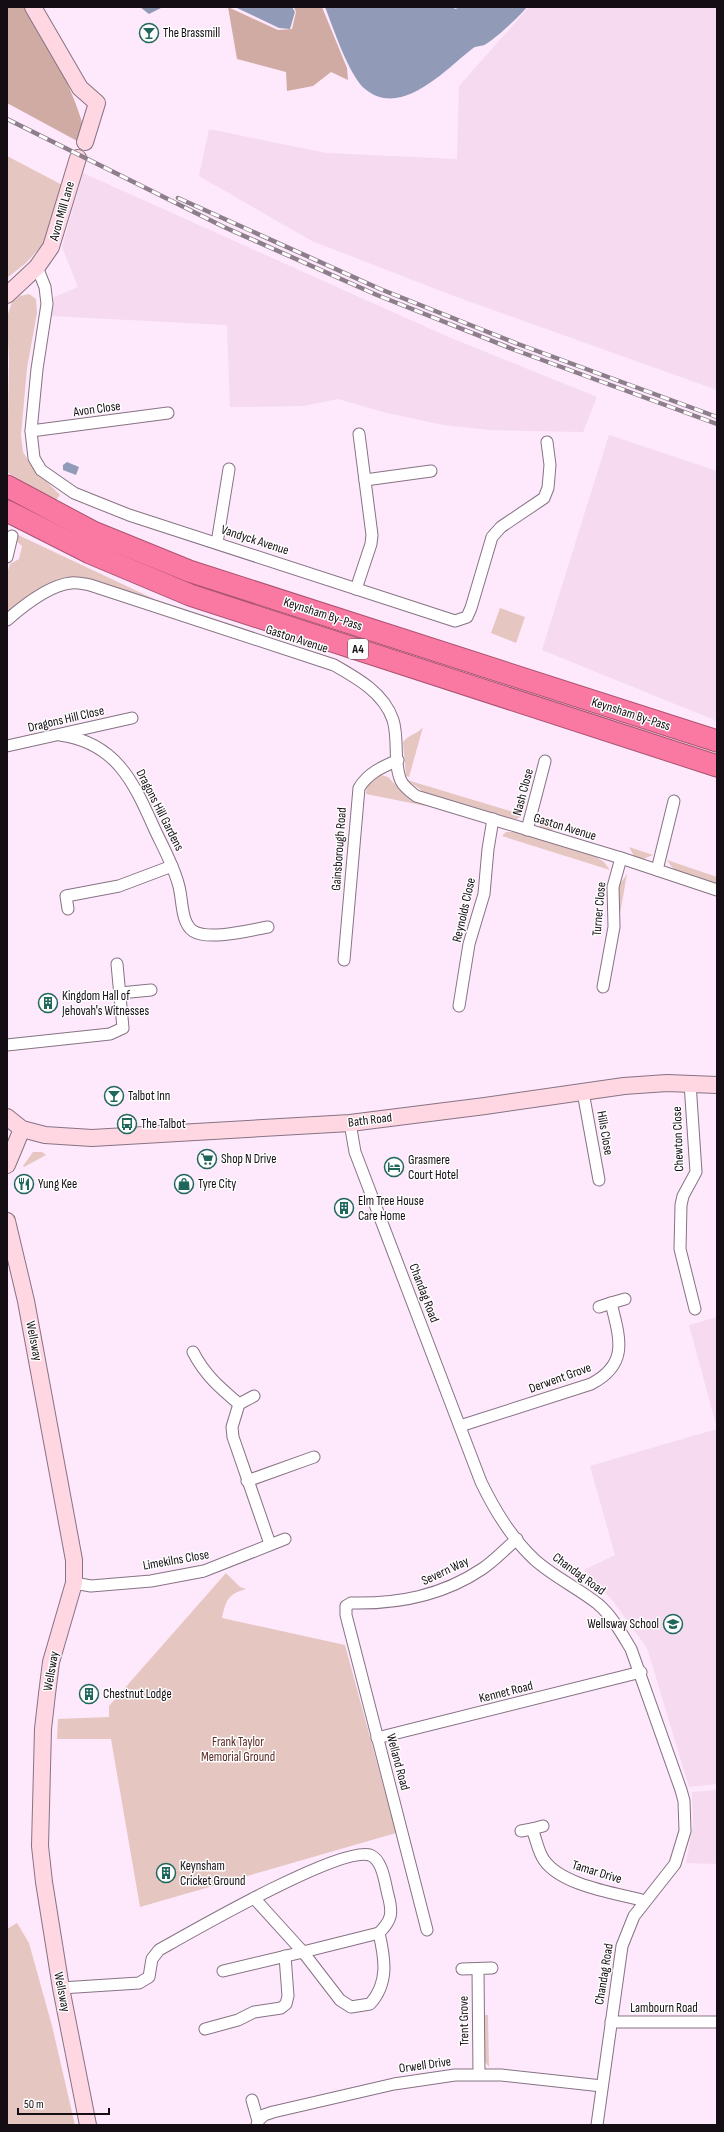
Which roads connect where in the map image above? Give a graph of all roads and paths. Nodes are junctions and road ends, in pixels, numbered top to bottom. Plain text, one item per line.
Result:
1 (33, 7) edge
2 (85, 142) dead end
3 (78, 158) dead end
4 (37, 268) junction
5 (7, 295) edge
6 (168, 413) dead end
7 (31, 431) junction
8 (359, 434) dead end
9 (547, 442) dead end
10 (229, 469) dead end
11 (431, 471) dead end
12 (365, 480) junction
13 (7, 486) edge
14 (7, 512) edge
15 (12, 536) dead end
16 (217, 543) junction
17 (7, 557) edge
18 (356, 589) junction
19 (7, 620) edge
20 (132, 718) dead end
21 (60, 735) junction
22 (717, 741) edge
23 (7, 746) edge
24 (398, 760) junction
25 (545, 761) dead end
26 (717, 766) edge
27 (674, 801) dead end
28 (493, 820) junction
29 (527, 830) junction
30 (621, 858) junction
31 (172, 866) junction
32 (657, 870) junction
33 (717, 890) edge
34 (68, 909) dead end
35 (268, 927) dead end
36 (344, 960) dead end
37 (117, 964) dead end
38 (603, 987) dead end
39 (151, 990) dead end
40 (120, 993) junction
41 (459, 1006) dead end
42 (7, 1045) edge
43 (690, 1083) junction
44 (717, 1085) edge
45 (583, 1092) junction
46 (7, 1117) edge
47 (350, 1123) junction
48 (22, 1129) junction
49 (7, 1165) edge
50 (599, 1180) dead end
51 (7, 1221) edge
52 (625, 1299) dead end
53 (611, 1303) junction
54 (600, 1307) dead end
55 (695, 1309) dead end
56 (192, 1352) dead end
57 (254, 1396) dead end
58 (240, 1404) junction
59 (460, 1426) junction
60 (314, 1456) dead end
61 (247, 1481) junction
62 (285, 1539) dead end
63 (516, 1539) junction
64 (270, 1544) junction
65 (74, 1582) junction
66 (351, 1603) joint
67 (641, 1672) junction
68 (377, 1738) junction
69 (532, 1829) dead end
70 (254, 1898) junction
71 (645, 1901) junction
72 (427, 1930) dead end
73 (379, 1933) junction
74 (303, 1952) junction
75 (285, 1956) junction
76 (492, 1968) dead end
77 (462, 1969) dead end
78 (478, 1969) junction
79 (223, 1971) dead end
80 (61, 1988) junction
81 (611, 2022) junction
82 (717, 2022) edge
83 (204, 2029) dead end
84 (479, 2074) junction
85 (602, 2086) junction
86 (252, 2100) dead end
87 (257, 2123) edge
88 (88, 2125) edge
89 (597, 2125) edge

1 - 2 main road
3 - 4 main road, Avon Mill Lane
4 - 5 main road, Avon Mill Lane
4 - 7 street, Vandyck Avenue
6 - 7 street, Avon Close
7 - 16 street, Vandyck Avenue
8 - 12 street
9 - 18 street, Vandyck Avenue
10 - 16 street
11 - 12 street
12 - 18 street
13 - 22 highway, Keynsham By-Pass / A4
14 - 26 highway, Keynsham By-Pass / A4
15 - 17 street
16 - 18 street, Vandyck Avenue
19 - 24 street, Gaston Avenue
20 - 21 street, Dragons Hill Close
21 - 23 street, Dragons Hill Close
21 - 31 street, Dragons Hill Gardens
24 - 28 street, Gaston Avenue
24 - 36 street, Gainsborough Road
25 - 29 street, Nash Close
27 - 32 street
28 - 29 street, Gaston Avenue
28 - 41 street, Reynolds Close
29 - 30 street, Gaston Avenue
30 - 32 street, Gaston Avenue
30 - 38 street, Turner Close
31 - 34 street
31 - 35 street, Dragons Hill Gardens
32 - 33 street, Gaston Avenue
37 - 40 street
39 - 40 street
40 - 42 street
43 - 44 main road, Bath Road
43 - 45 main road, Bath Road
43 - 55 street, Chewton Close
45 - 47 main road, Bath Road
45 - 50 street, Hills Close
46 - 48 main road
47 - 48 main road, Bath Road
47 - 59 street, Chandag Road
48 - 49 main road
51 - 65 main road, Wellsway
52 - 53 street
53 - 54 street
53 - 59 street, Derwent Grove
56 - 58 street
57 - 58 street
58 - 61 street
59 - 63 street, Chandag Road
60 - 61 street
61 - 64 street
62 - 64 street, Limekilns Close
63 - 66 street, Severn Way
63 - 67 street, Chandag Road
64 - 65 street, Limekilns Close
65 - 80 main road, Wellsway
66 - 68 street, Welland Road
67 - 68 street, Kennet Road
67 - 71 street, Chandag Road
68 - 72 street, Welland Road
69 - 71 street, Tamar Drive
70 - 73 street
70 - 74 street
70 - 80 street
71 - 81 street, Chandag Road
73 - 74 street
73 - 74 street
74 - 75 street
75 - 79 street
75 - 83 street
76 - 78 street
77 - 78 street
78 - 84 street, Trent Grove
80 - 88 main road, Wellsway
81 - 82 street, Lambourn Road
81 - 85 street, Chandag Road
84 - 85 street, Orwell Drive
84 - 87 street, Orwell Drive
85 - 89 street, Chandag Road
86 - 87 street

